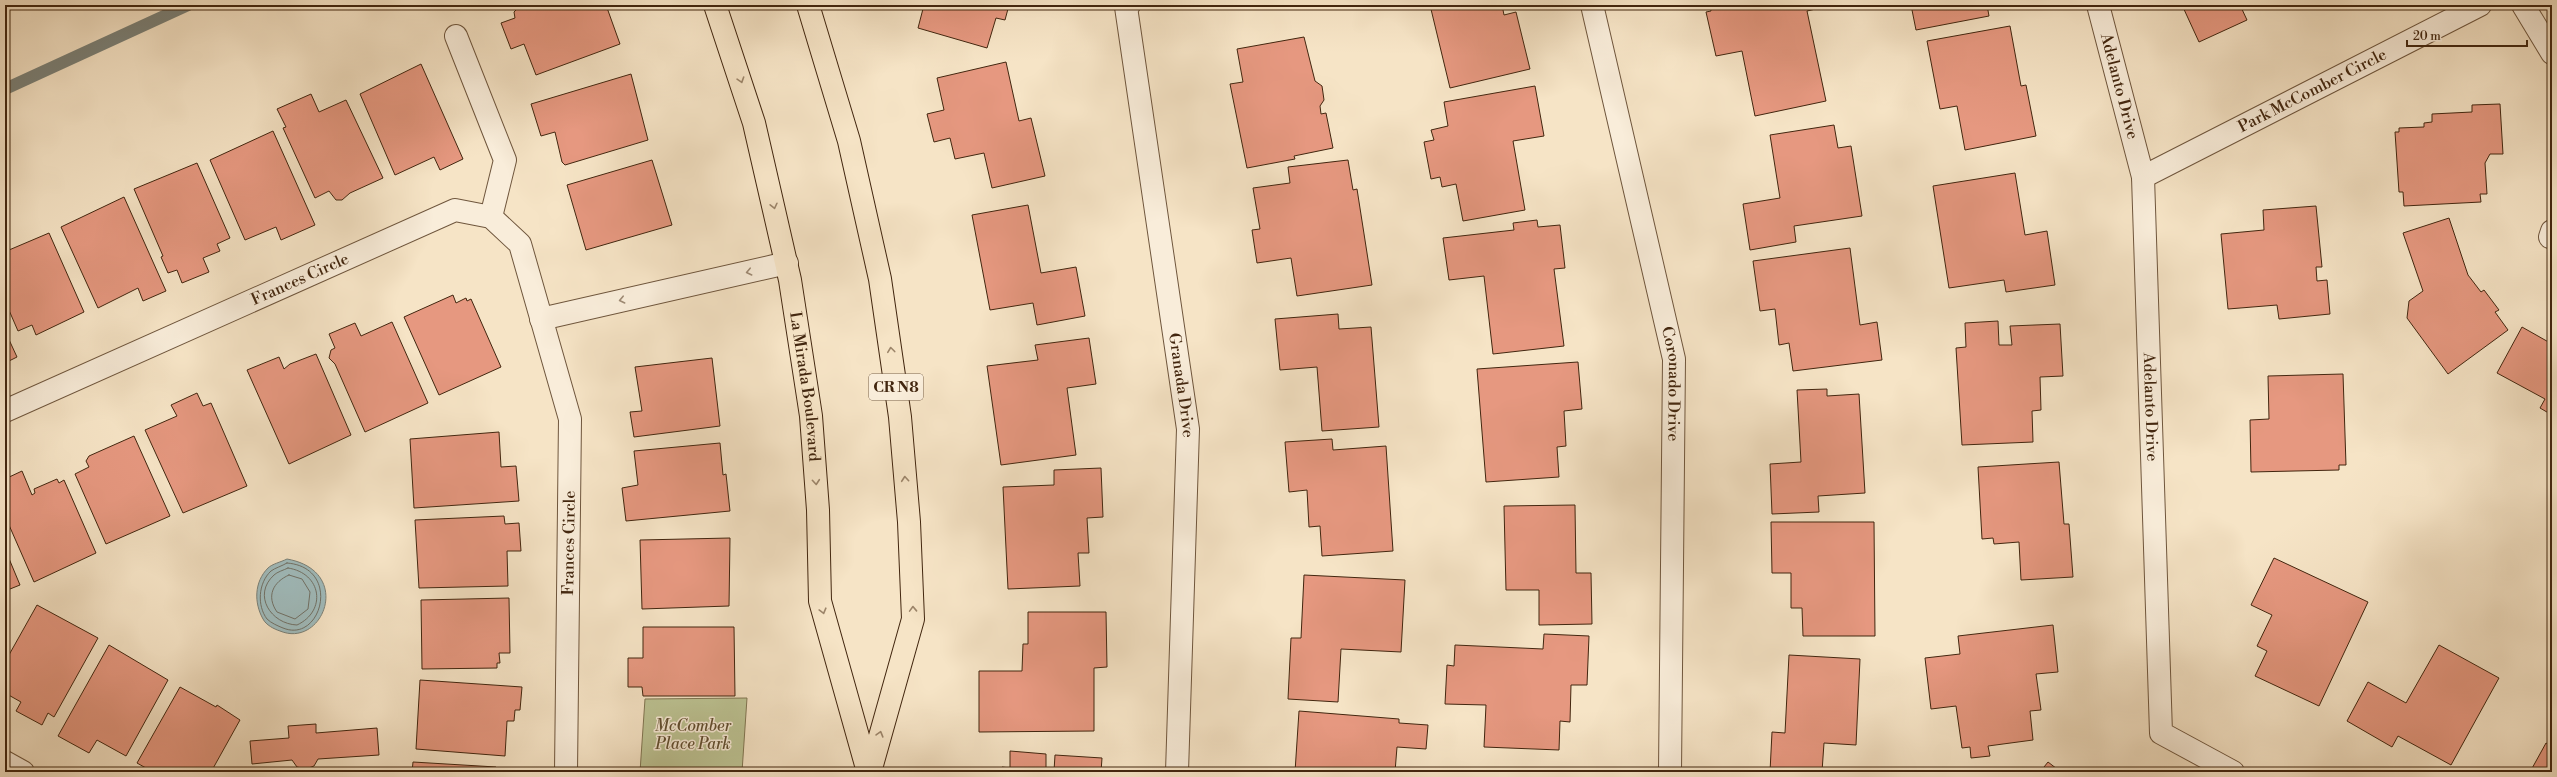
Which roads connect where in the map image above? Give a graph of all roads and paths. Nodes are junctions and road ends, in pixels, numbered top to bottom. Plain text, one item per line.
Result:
1 (715, 5) edge
2 (808, 5) edge
3 (1129, 5) edge
4 (1592, 5) edge
5 (2098, 5) edge
6 (2480, 5) edge
7 (2523, 5) edge
8 (456, 36) dead end
9 (2552, 53) edge
10 (2144, 177) junction
11 (491, 217) junction
12 (787, 263) junction
13 (541, 319) junction
14 (5, 411) edge
15 (5, 762) edge
16 (23, 772) edge
17 (566, 772) edge
18 (869, 772) edge
19 (1177, 772) edge
20 (1670, 772) edge
21 (2233, 772) edge

1 -> 12 main road, La Mirada Boulevard / CR N8
18 -> 2 main road, La Mirada Boulevard / CR N8
3 - 19 street, Granada Drive
4 - 20 street, Coronado Drive
5 - 10 street, Adelanto Drive
6 - 10 street, Park McComber Circle
7 - 9 street
8 - 11 street
10 - 21 street, Adelanto Drive
11 - 13 street, Frances Circle
11 - 14 street, Frances Circle
12 -> 13 street
12 -> 18 main road, La Mirada Boulevard / CR N8
13 - 17 street, Frances Circle
15 - 16 street

